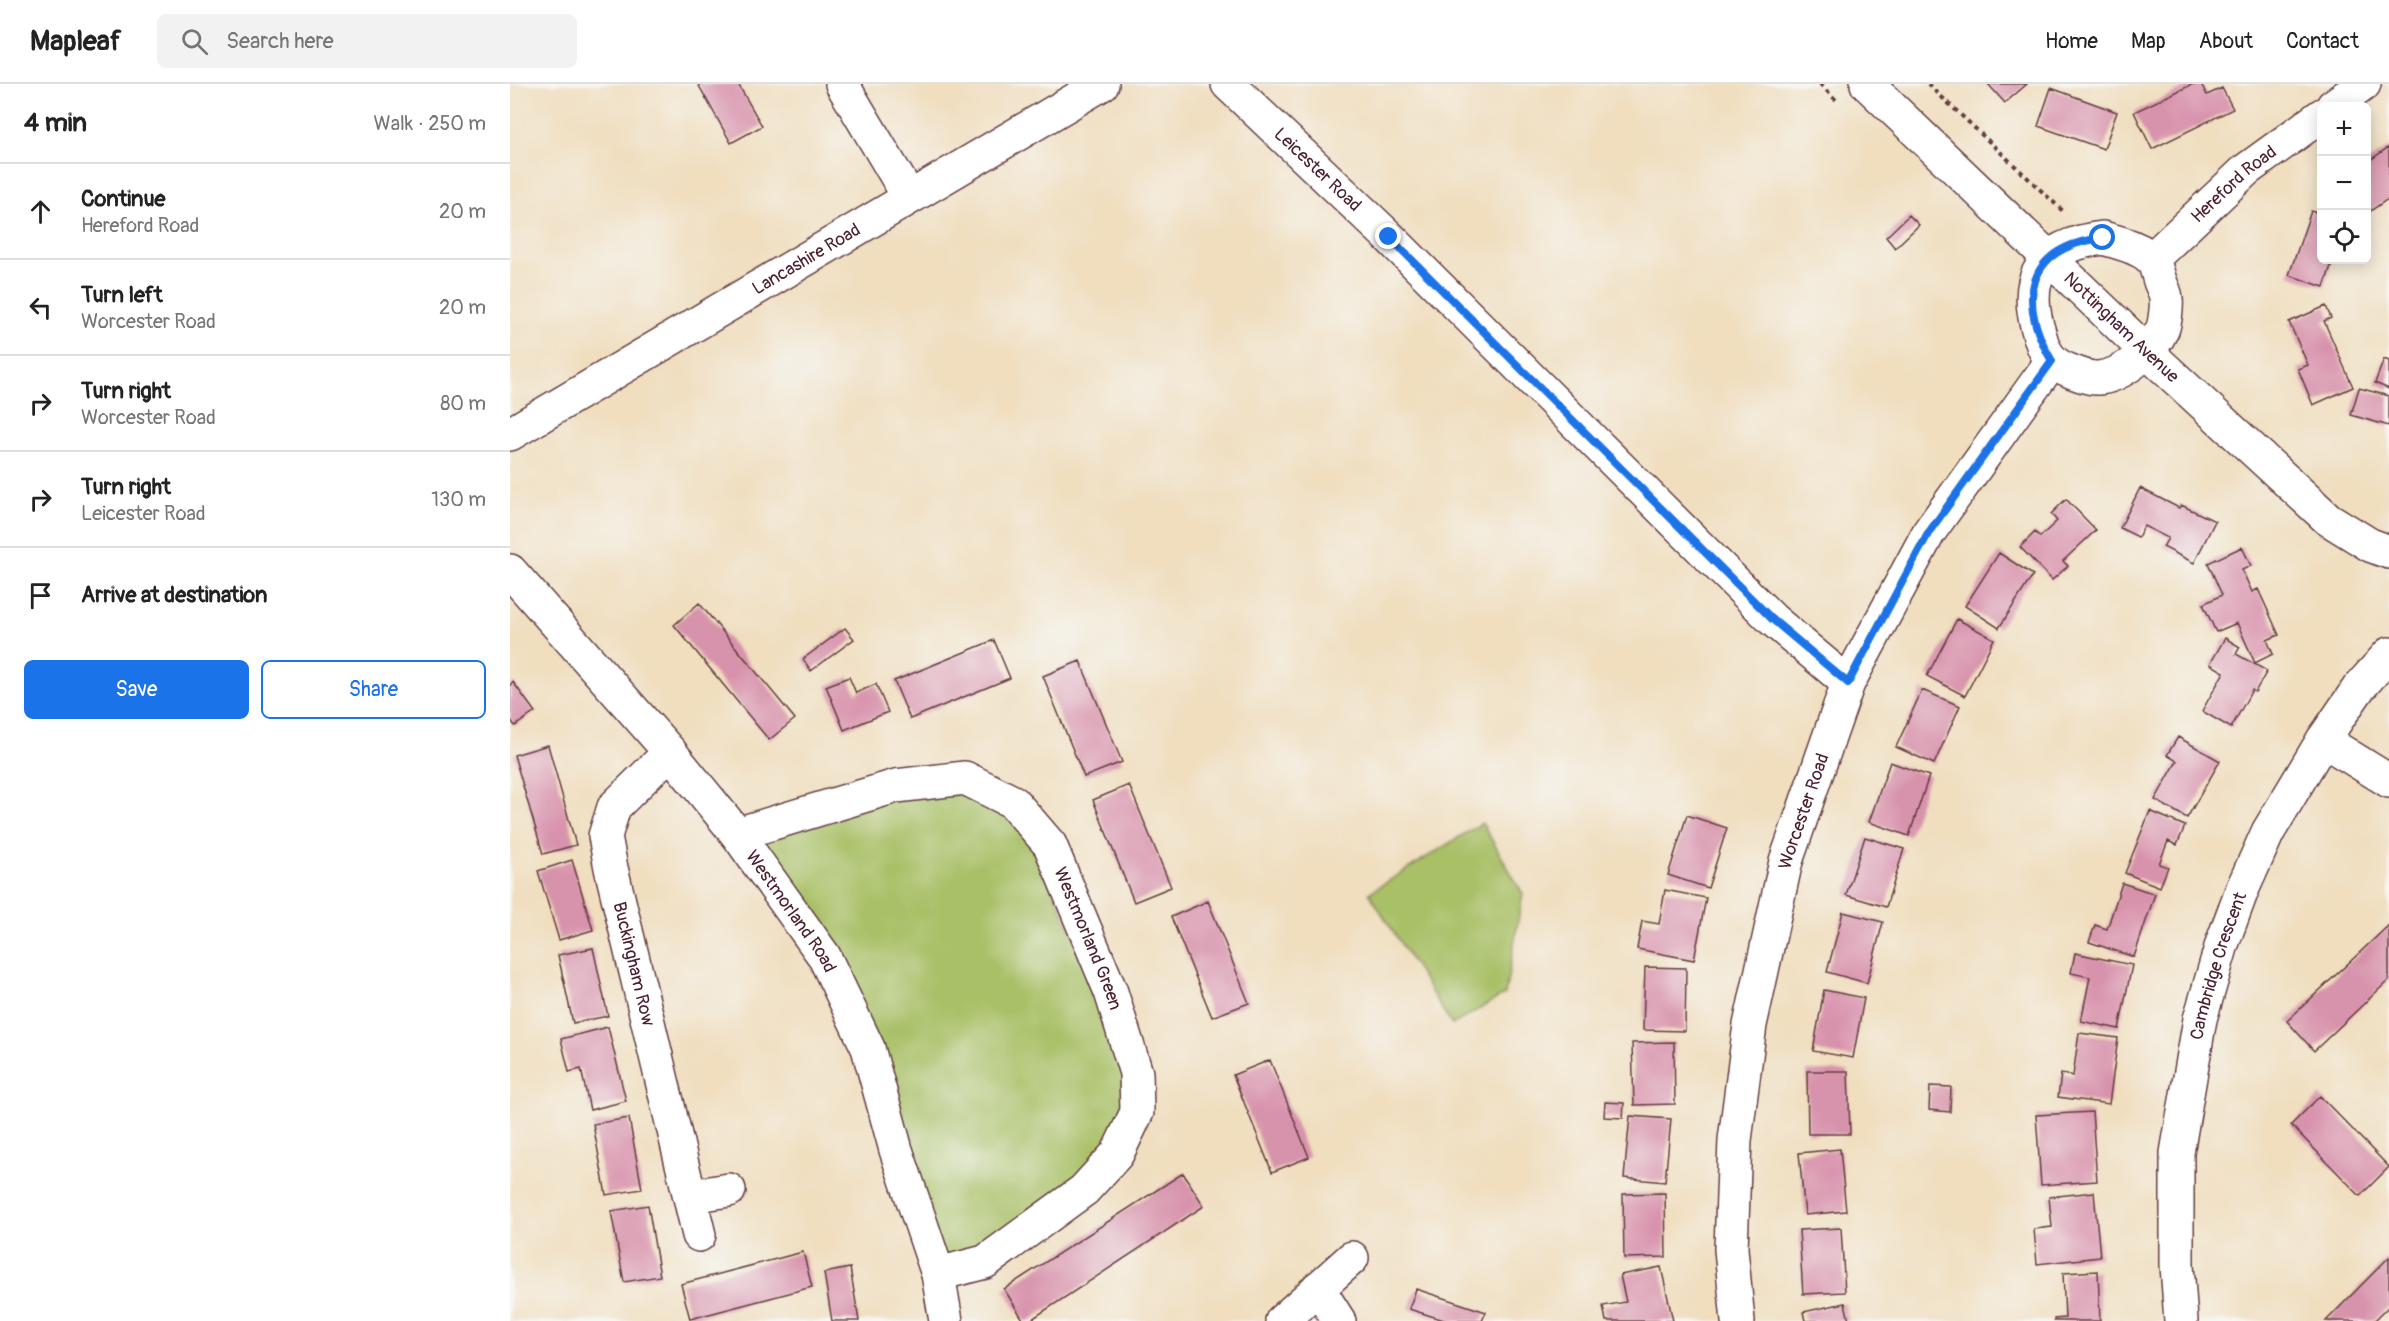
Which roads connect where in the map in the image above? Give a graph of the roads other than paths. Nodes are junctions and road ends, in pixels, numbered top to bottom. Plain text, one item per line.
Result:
1 (842, 84) edge
2 (1102, 84) edge
3 (1228, 84) edge
4 (1868, 84) edge
5 (2364, 84) edge
6 (2339, 102) edge
7 (2317, 119) edge
8 (909, 197) junction
9 (2049, 257) junction
10 (2152, 260) junction
11 (2146, 351) junction
12 (2052, 361) junction
13 (510, 434) edge
14 (2389, 552) edge
15 (510, 571) edge
16 (2389, 654) edge
17 (1848, 683) junction
18 (2323, 740) junction
19 (669, 752) junction
20 (2389, 781) edge
21 (737, 834) junction
22 (729, 1191) dead end
23 (691, 1196) junction
24 (699, 1234) dead end
25 (1352, 1258) dead end
26 (938, 1274) junction
27 (1318, 1288) junction
28 (946, 1321) edge
29 (1282, 1321) edge
30 (1339, 1321) edge
31 (1738, 1321) edge
32 (2181, 1321) edge

1 - 8 street
2 - 8 street, Lancashire Road
3 - 17 street, Leicester Road
4 - 9 street, Nottingham Avenue
5 - 6 street
7 - 10 street, Hereford Road
8 - 13 street, Lancashire Road
9 - 10 street
9 - 11 street, Nottingham Avenue
9 - 12 street
10 - 11 street
11 - 12 street
11 - 14 street, Nottingham Avenue
12 - 17 street, Worcester Road
15 - 19 street, Westmorland Road
16 - 18 street, Cambridge Crescent
17 - 31 street, Worcester Road
18 - 20 street
18 - 32 street, Cambridge Crescent
19 - 21 street, Westmorland Road
19 - 23 street, Buckingham Row
21 - 26 street, Westmorland Road
21 - 26 street, Westmorland Green
22 - 23 street
23 - 24 street, Buckingham Row
25 - 27 street
26 - 28 street, Westmorland Road
27 - 29 street
27 - 30 street

